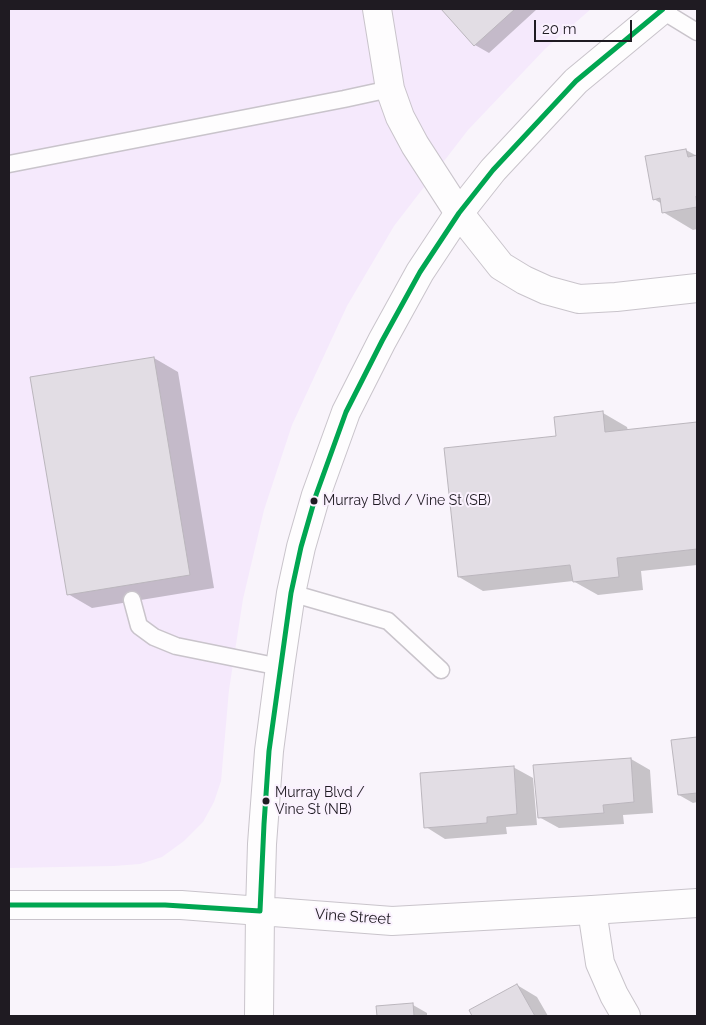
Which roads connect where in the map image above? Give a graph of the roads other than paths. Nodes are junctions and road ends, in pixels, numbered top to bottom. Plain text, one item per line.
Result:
1 (376, 9) edge
2 (662, 10) edge
3 (697, 32) edge
4 (390, 88) junction
5 (9, 164) edge
6 (459, 213) junction
7 (697, 288) edge
8 (291, 593) junction
9 (132, 600) dead end
10 (280, 667) junction
11 (441, 670) dead end
12 (697, 903) edge
13 (9, 905) edge
14 (592, 910) junction
15 (260, 911) junction
16 (259, 1016) edge
17 (626, 1016) edge

1 - 4 street
2 - 3 lane
2 - 6 street
4 - 5 lane
4 - 6 street
6 - 7 street
6 - 8 street
8 - 10 street
8 - 11 lane
9 - 10 lane
10 - 15 street
12 - 14 street, Vine Street
13 - 15 street, Vine Street
14 - 15 street, Vine Street
14 - 17 street
15 - 16 street

